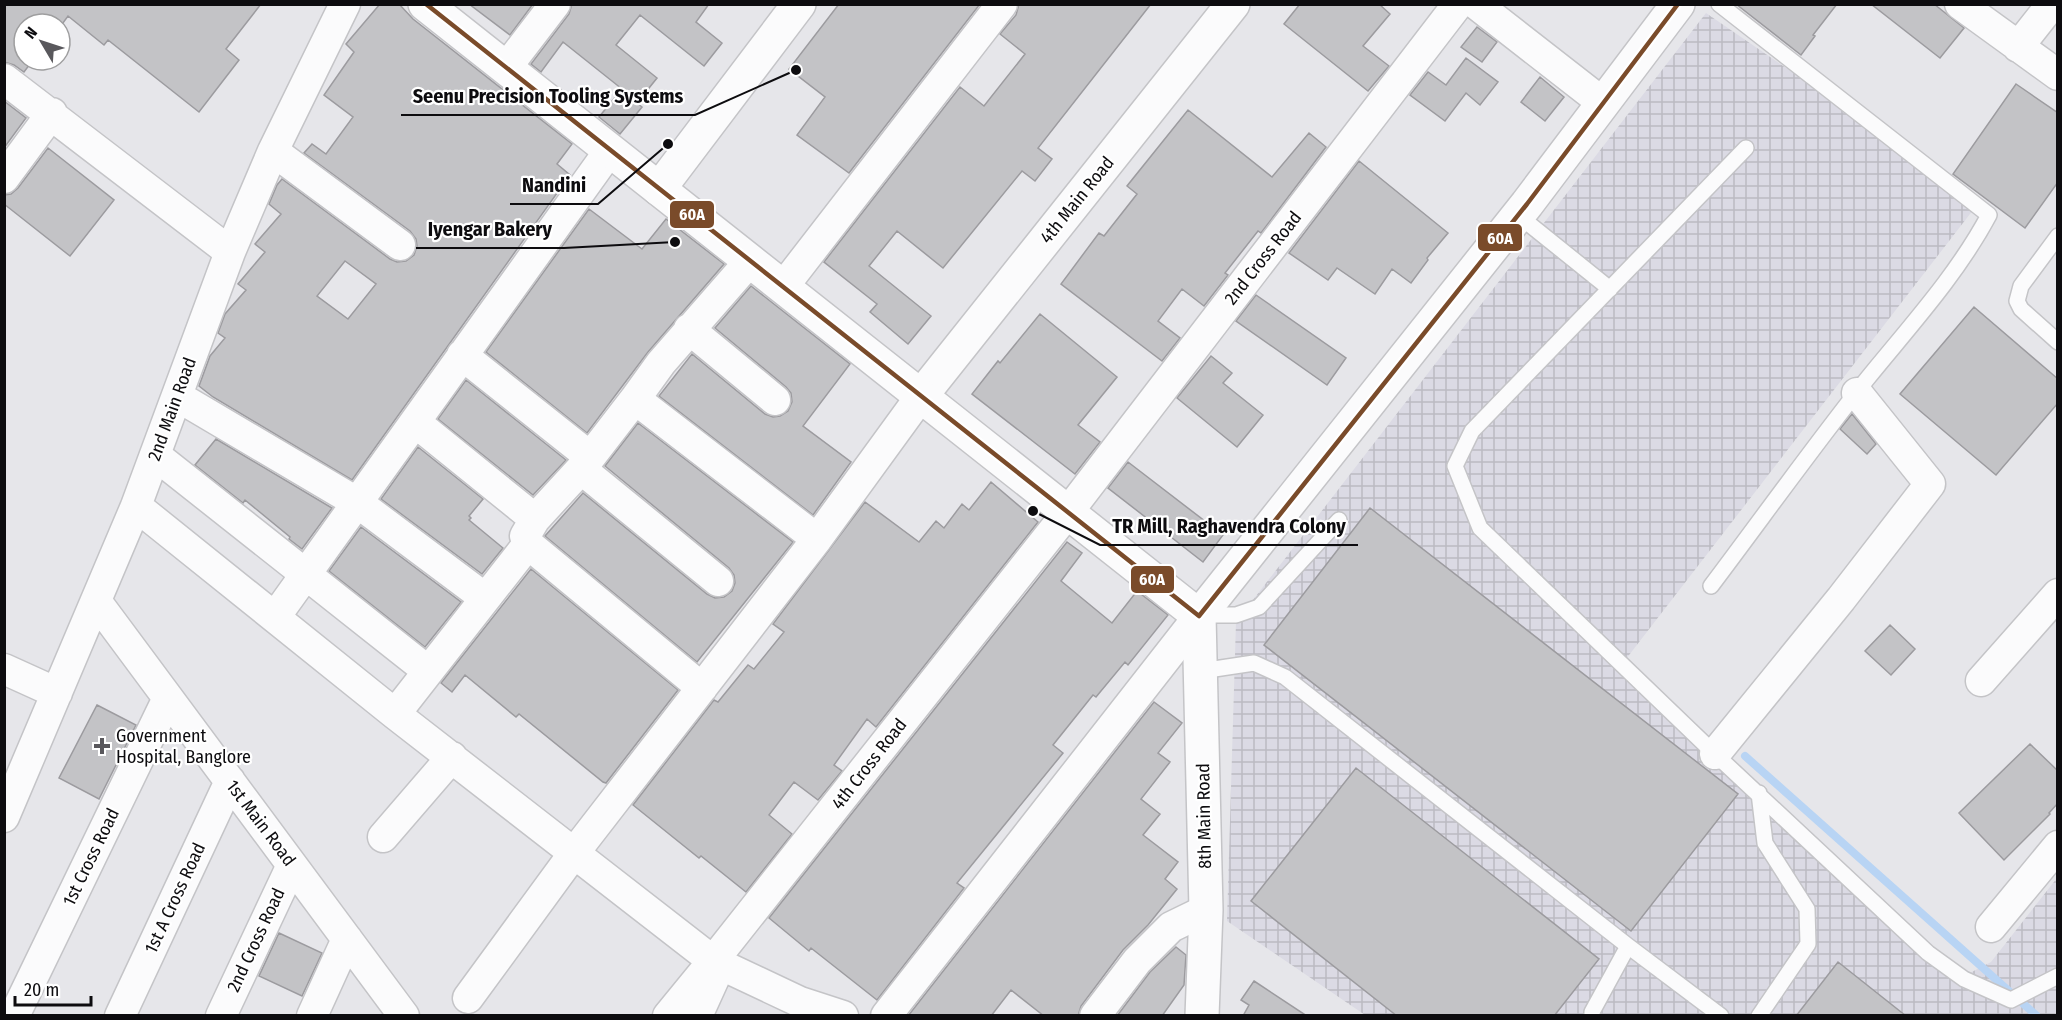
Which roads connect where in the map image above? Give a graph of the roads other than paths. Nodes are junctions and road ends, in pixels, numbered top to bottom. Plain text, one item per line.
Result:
1 (345, 4) edge
2 (425, 4) edge
3 (555, 4) edge
4 (799, 4) edge
5 (1002, 4) edge
6 (1233, 4) edge
7 (1458, 4) edge
8 (1476, 4) edge
9 (1678, 4) edge
10 (1719, 4) edge
11 (1960, 4) edge
12 (2052, 4) edge
13 (2018, 47) junction
14 (506, 68) junction
15 (2058, 75) edge
16 (4, 79) edge
17 (1603, 103) junction
18 (52, 113) junction
19 (1746, 148) dead end
20 (610, 150) junction
21 (273, 151) junction
22 (4, 178) edge
23 (659, 189) junction
24 (1522, 209) junction
25 (2058, 236) edge
26 (400, 245) dead end
27 (230, 252) junction
28 (750, 261) junction
29 (783, 287) junction
30 (1610, 289) junction
31 (689, 329) junction
32 (2058, 342) edge
33 (462, 355) junction
34 (1857, 393) junction
35 (177, 396) junction
36 (921, 396) junction
37 (635, 399) junction
38 (775, 400) dead end
39 (415, 422) junction
40 (155, 455) junction
41 (585, 463) junction
42 (358, 503) junction
43 (136, 506) junction
44 (1068, 512) junction
45 (1339, 520) dead end
46 (531, 531) junction
47 (817, 539) junction
48 (306, 574) junction
49 (718, 581) dead end
50 (1711, 586) dead end
51 (2058, 594) edge
52 (485, 598) junction
53 (96, 601) junction
54 (1199, 616) junction
55 (275, 617) junction
56 (4, 669) edge
57 (428, 671) junction
58 (1201, 671) junction
59 (1981, 681) dead end
60 (702, 688) junction
61 (57, 693) junction
62 (168, 698) junction
63 (395, 714) junction
64 (1715, 754) junction
65 (452, 757) junction
66 (230, 781) junction
67 (11, 785) edge
68 (1759, 793) junction
69 (4, 817) edge
70 (383, 837) dead end
71 (2058, 846) edge
72 (574, 853) junction
73 (292, 865) junction
74 (1206, 910) junction
75 (1990, 927) dead end
76 (347, 939) junction
77 (1628, 946) junction
78 (717, 963) junction
79 (2058, 976) edge
80 (468, 998) dead end
81 (797, 1009) edge
82 (14, 1016) edge
83 (120, 1016) edge
84 (221, 1016) edge
85 (312, 1016) edge
86 (404, 1016) edge
87 (668, 1016) edge
88 (697, 1016) edge
89 (843, 1016) edge
90 (885, 1016) edge
91 (1095, 1016) edge
92 (1202, 1016) edge
93 (1592, 1016) edge
94 (1721, 1016) edge
95 (1759, 1016) edge

1 - 21 street, 2nd Main Road
2 - 14 main road
3 - 14 street
4 - 23 main road
5 - 29 street
6 - 36 main road, 4th Main Road
7 - 44 street, 2nd Cross Road
8 - 17 street
9 - 17 main road
10 - 34 lane
11 - 13 street
12 - 13 street
13 - 15 street
14 - 20 main road
16 - 18 street
17 - 24 main road
18 - 22 street
18 - 27 street
19 - 30 lane
20 - 23 main road
20 - 33 street
21 - 26 street
21 - 27 street, 2nd Main Road
23 - 28 main road
24 - 30 lane
24 - 54 main road
25 - 32 lane
27 - 35 street, 2nd Main Road
28 - 29 main road
28 - 31 street
29 - 36 main road
30 - 64 lane
31 - 37 street
31 - 38 street
33 - 39 street
33 - 41 street
34 - 50 lane
34 - 64 street
35 - 40 street, 2nd Main Road
35 - 42 street
36 - 44 main road
36 - 47 street
37 - 41 street
37 - 47 street
39 - 42 street
39 - 46 street
40 - 43 street, 2nd Main Road
40 - 48 street
41 - 46 street
41 - 49 street
42 - 48 street
42 - 52 street
43 - 53 street, 2nd Main Road
43 - 55 street
44 - 54 main road
44 - 78 street, 4th Cross Road
45 - 54 lane
46 - 52 street
46 - 60 street
47 - 60 street
48 - 55 street
48 - 57 street
51 - 59 street
52 - 57 street
53 - 61 street, 2nd Main Road
53 - 62 street, 1st Main Road
54 - 58 main road, 8th Main Road
54 - 90 street
55 - 63 street
56 - 61 street
57 - 63 street
58 - 74 main road, 8th Main Road
58 - 77 lane
60 - 72 street
61 - 67 street, 2nd Main Road
62 - 66 street, 1st Main Road
62 - 82 street, 1st Cross Road
63 - 65 street
64 - 68 lane
65 - 70 street
65 - 72 street
66 - 73 street, 1st Main Road
66 - 83 street, 1st A Cross Road
67 - 69 street, 2nd Main Road
68 - 79 lane
68 - 95 lane
71 - 75 street
72 - 78 street
72 - 80 street
73 - 76 street, 1st Main Road
73 - 84 street, 2nd Cross Road
74 - 91 street
74 - 92 main road, 8th Main Road
76 - 85 street
76 - 86 street, 1st Main Road
77 - 93 lane
77 - 94 lane
78 - 81 street
78 - 87 street, 4th Cross Road
78 - 88 street
81 - 89 street

